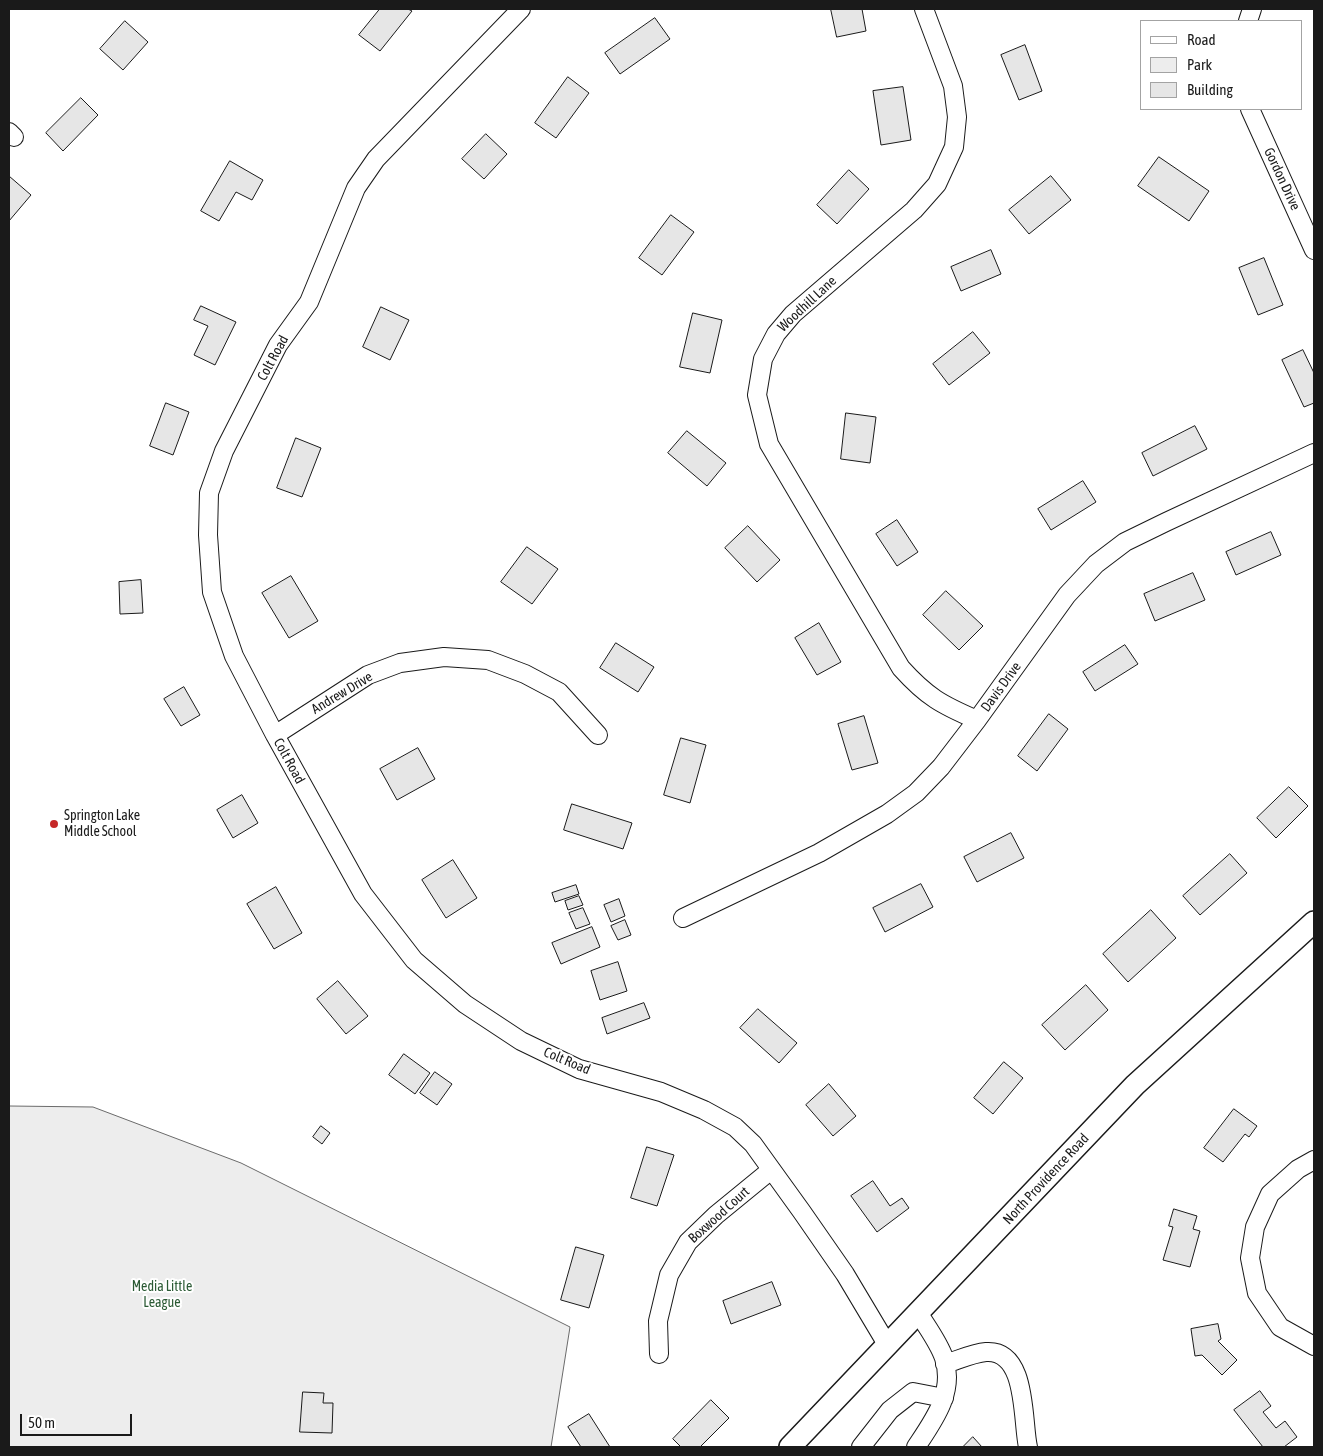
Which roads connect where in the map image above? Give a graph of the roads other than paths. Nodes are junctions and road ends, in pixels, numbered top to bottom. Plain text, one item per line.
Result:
1 (521, 9) edge
2 (924, 9) edge
3 (1250, 110) edge
4 (1314, 250) edge
5 (1314, 453) edge
6 (976, 720) junction
7 (275, 735) junction
8 (598, 735) dead end
9 (683, 918) dead end
10 (1314, 922) edge
11 (1314, 1160) edge
12 (771, 1170) junction
13 (919, 1314) junction
14 (888, 1346) junction
15 (1314, 1346) edge
16 (659, 1354) dead end
17 (945, 1364) junction
18 (944, 1398) junction
19 (790, 1447) edge
20 (861, 1447) edge
21 (916, 1447) edge
22 (1028, 1447) edge

1 - 7 street, Colt Road
2 - 6 street, Woodhill Lane
3 - 4 street, Gordon Drive
5 - 6 street, Davis Drive
6 - 9 street, Davis Drive
7 - 8 street, Andrew Drive
7 - 12 street, Colt Road
10 - 13 main road, North Providence Road
11 - 15 street
12 - 14 street, Colt Road
12 - 16 street, Boxwood Court
13 - 14 main road, North Providence Road
13 - 17 street
14 - 19 main road, North Providence Road
17 - 18 street
17 - 22 street
18 - 20 street
18 - 21 street

